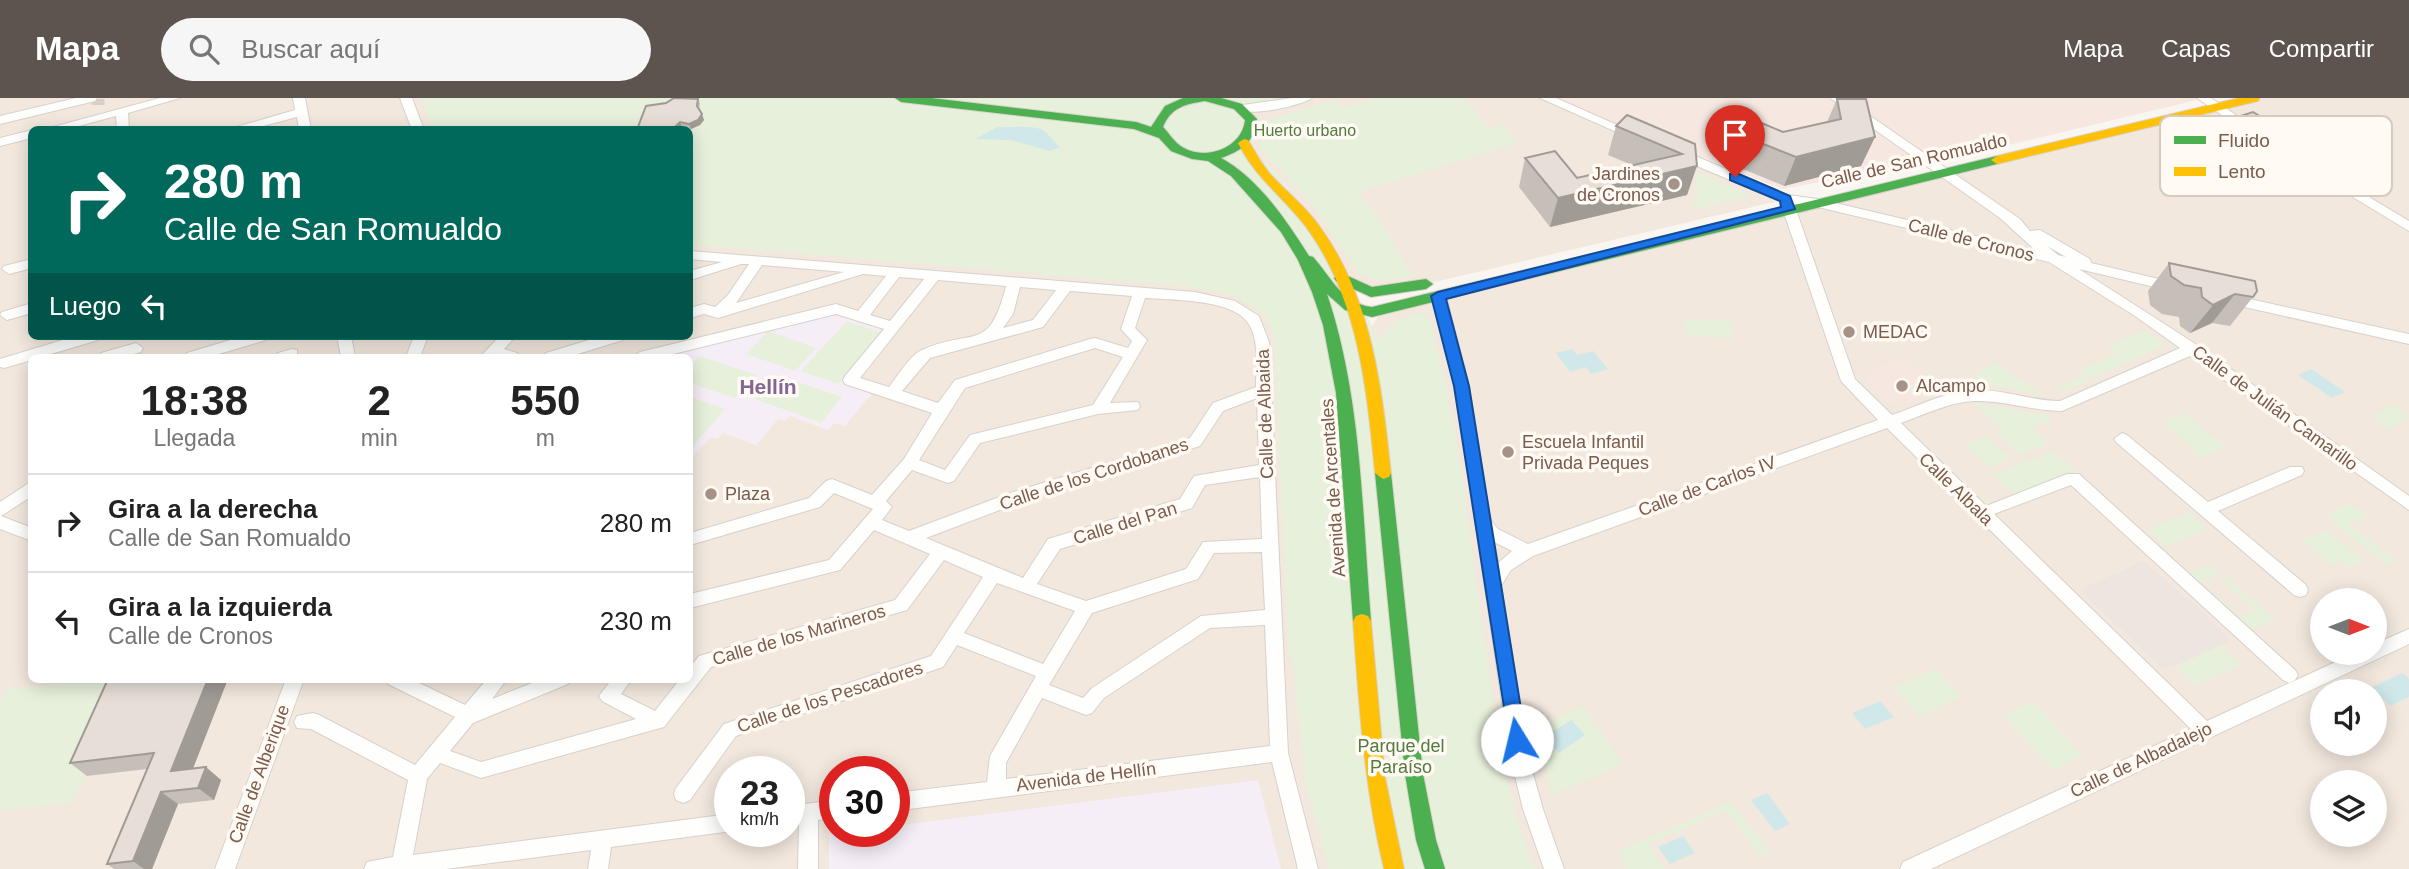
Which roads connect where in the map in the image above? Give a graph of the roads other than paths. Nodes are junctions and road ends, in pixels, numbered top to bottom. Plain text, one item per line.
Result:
1 (26, 98) edge
2 (174, 98) edge
3 (299, 98) edge
4 (406, 98) edge
5 (901, 98) edge
6 (1020, 98) edge
7 (1203, 98) edge
8 (1208, 98) edge
9 (1306, 98) edge
10 (1546, 98) edge
11 (1836, 98) edge
12 (2253, 98) edge
13 (2207, 101) edge
14 (97, 103) edge
15 (1169, 107) junction
16 (122, 111) junction
17 (26, 114) junction
18 (1248, 115) junction
19 (2231, 116) edge
20 (0, 120) edge
21 (304, 121) edge
22 (55, 126) edge
23 (123, 126) edge
24 (264, 126) edge
25 (287, 126) edge
26 (416, 126) edge
27 (1158, 134) junction
28 (28, 135) edge
29 (0, 142) edge
30 (1244, 143) junction
31 (1203, 155) junction
32 (1928, 163) junction
33 (1943, 174) junction
34 (2358, 196) edge
35 (1818, 203) junction
36 (1787, 204) junction
37 (2006, 217) junction
38 (2409, 227) edge
39 (693, 255) edge
40 (752, 260) junction
41 (1308, 260) junction
42 (2055, 260) junction
43 (28, 264) edge
44 (9, 269) dead end
45 (869, 270) junction
46 (2102, 271) junction
47 (896, 272) junction
48 (693, 274) edge
49 (935, 275) junction
50 (1341, 278) junction
51 (1014, 282) junction
52 (1067, 286) junction
53 (2189, 290) edge
54 (1140, 292) junction
55 (1371, 292) junction
56 (1438, 296) junction
57 (2214, 296) edge
58 (1352, 307) junction
59 (28, 309) edge
60 (693, 312) edge
61 (718, 313) junction
62 (2140, 313) junction
63 (1380, 314) junction
64 (7, 315) dead end
65 (861, 317) junction
66 (894, 327) junction
67 (989, 337) junction
68 (2409, 339) edge
69 (80, 340) edge
70 (250, 340) edge
71 (505, 340) edge
72 (605, 340) edge
73 (598, 342) junction
74 (1339, 345) junction
75 (136, 347) edge
76 (2192, 349) junction
77 (34, 354) edge
78 (115, 354) edge
79 (213, 354) edge
80 (490, 354) edge
81 (560, 354) edge
82 (586, 354) edge
83 (652, 354) edge
84 (1131, 355) junction
85 (28, 356) edge
86 (4, 363) dead end
87 (1264, 390) junction
88 (892, 393) junction
89 (1376, 405) junction
90 (1133, 406) dead end
91 (1098, 409) junction
92 (941, 410) junction
93 (1887, 422) junction
94 (2122, 439) dead end
95 (909, 463) junction
96 (1267, 470) junction
97 (2296, 471) dead end
98 (28, 490) edge
99 (875, 503) junction
100 (2409, 505) edge
101 (1992, 509) dead end
102 (0, 510) edge
103 (2206, 510) junction
104 (1481, 517) junction
105 (0, 522) edge
106 (871, 522) junction
107 (28, 533) edge
108 (693, 538) edge
109 (908, 538) junction
110 (1270, 545) junction
111 (1527, 551) junction
112 (941, 552) junction
113 (994, 574) junction
114 (1026, 587) junction
115 (1492, 589) junction
116 (2300, 590) dead end
117 (693, 601) edge
118 (1086, 608) junction
119 (1272, 617) junction
120 (953, 636) junction
121 (2409, 636) edge
122 (2387, 646) edge
123 (2345, 665) edge
124 (2289, 675) dead end
125 (693, 677) edge
126 (1044, 681) junction
127 (294, 683) edge
128 (402, 683) edge
129 (495, 683) edge
130 (552, 683) edge
131 (619, 683) edge
132 (688, 683) edge
133 (470, 716) junction
134 (658, 721) junction
135 (303, 722) dead end
136 (2204, 730) junction
137 (1279, 753) junction
138 (437, 754) junction
139 (418, 776) junction
140 (996, 789) junction
141 (683, 794) dead end
142 (910, 800) edge
143 (819, 812) edge
144 (805, 813) edge
145 (810, 813) junction
146 (714, 825) edge
147 (602, 839) junction
148 (455, 864) edge
149 (401, 866) junction
150 (225, 869) edge
151 (374, 869) edge
152 (598, 869) edge
153 (808, 869) edge
154 (1308, 869) edge
155 (1394, 869) edge
156 (1435, 869) edge
157 (1554, 869) edge
158 (1910, 869) edge

1 - 17 street
2 - 16 street
3 - 21 street
4 - 26 street
5 - 27 main road
6 - 15 main road
7 - 15 main road
8 - 18 main road
9 - 18 street
10 - 36 street
11 - 32 street, Calle de Julián Camarillo
12 - 13 main road, Calle de San Romualdo
13 - 19 street
13 - 32 main road, Calle de San Romualdo
13 - 33 main road, Calle de San Romualdo
14 - 16 street
14 - 17 street
14 - 22 street
15 - 27 main road
16 - 23 street
17 - 20 street
18 - 30 main road
21 - 24 street
21 - 25 street
27 - 31 main road, Avenida de Arcentales
28 - 29 street
30 - 31 main road
30 - 50 main road
31 - 41 main road, Avenida de Arcentales
32 - 33 street, Calle de Julián Camarillo
32 - 36 main road, Calle de San Romualdo
33 - 35 main road, Calle de San Romualdo
33 - 37 street, Calle de Julián Camarillo
34 - 38 street
35 - 36 main road, Calle de San Romualdo
35 - 42 street, Calle de Cronos
36 - 55 main road, Calle de San Romualdo
36 - 56 main road, Calle de San Romualdo
36 - 93 street, Calle Albala
37 - 42 street, Calle de Julián Camarillo
37 - 46 street, Calle de Julián Camarillo
39 - 40 street, Calle de Albaida
40 - 45 street, Calle de Albaida
40 - 48 street
40 - 61 street
41 - 58 main road
41 - 74 main road, Avenida de Arcentales
42 - 46 street, Calle de Cronos
42 - 62 street, Calle de Julián Camarillo
43 - 44 street
45 - 47 street, Calle de Albaida
45 - 61 street
46 - 53 street, Calle de Cronos
46 - 62 street, Calle de Julián Camarillo
47 - 49 street, Calle de Albaida
47 - 65 street
49 - 51 street, Calle de Albaida
49 - 66 street
50 - 55 main road
50 - 58 main road
51 - 52 street, Calle de Albaida
51 - 67 street
52 - 54 street, Calle de Albaida
52 - 67 street
54 - 84 street
54 - 87 street, Calle de Albaida
55 - 58 main road
56 - 63 main road, Calle de San Romualdo
56 - 104 street
57 - 68 street
58 - 63 main road
58 - 74 main road
58 - 89 main road
59 - 64 street
60 - 61 street
62 - 76 street, Calle de Julián Camarillo
63 - 89 main road
65 - 66 street
65 - 83 street
66 - 88 street
67 - 88 street
69 - 77 street
70 - 79 street
71 - 80 street
72 - 73 street
73 - 81 street
73 - 82 street
74 - 155 main road, Avenida de Arcentales
75 - 78 street
76 - 93 street, Calle de Carlos IV
76 - 100 street, Calle de Julián Camarillo
84 - 91 street
84 - 92 street
85 - 86 street
87 - 96 street, Calle de Albaida
87 - 109 street, Calle de los Cordobanes
88 - 92 street
89 - 156 main road
90 - 91 street
91 - 95 street
92 - 95 street
93 - 111 street, Calle de Carlos IV
93 - 136 street, Calle Albala
94 - 103 street
95 - 99 street
96 - 110 street, Calle de Albaida
96 - 114 street, Calle del Pan
97 - 103 street
98 - 102 street
99 - 106 street
99 - 108 street
101 - 124 street
103 - 116 street
104 - 111 street
104 - 115 street
105 - 107 street
106 - 109 street
106 - 117 street
109 - 112 street
110 - 118 street
110 - 119 street, Calle de Albaida
111 - 115 street, Calle de Carlos IV
112 - 113 street
112 - 125 street, Calle de los Marineros
113 - 114 street
113 - 120 street, Calle de los Pescadores
114 - 118 street
115 - 157 street
118 - 126 street
119 - 126 street
119 - 137 street, Calle de Albaida
120 - 126 street
120 - 141 street, Calle de los Pescadores
121 - 122 street, Calle de Albadalejo
123 - 136 street, Calle de Albadalejo
126 - 140 street
127 - 150 street, Calle de Alberique
128 - 133 street
129 - 133 street
130 - 133 street
131 - 134 street
132 - 134 street, Calle de los Marineros
133 - 138 street
134 - 138 street
135 - 139 street
136 - 158 street, Calle de Albadalejo
137 - 140 street, Avenida de Hellín
137 - 154 street, Calle de Albaida
138 - 139 street
139 - 149 street
140 - 142 street, Avenida de Hellín
143 - 145 street
144 - 145 street
145 - 153 street
146 - 147 street
147 - 148 street
147 - 152 street
148 - 149 street
149 - 151 street

